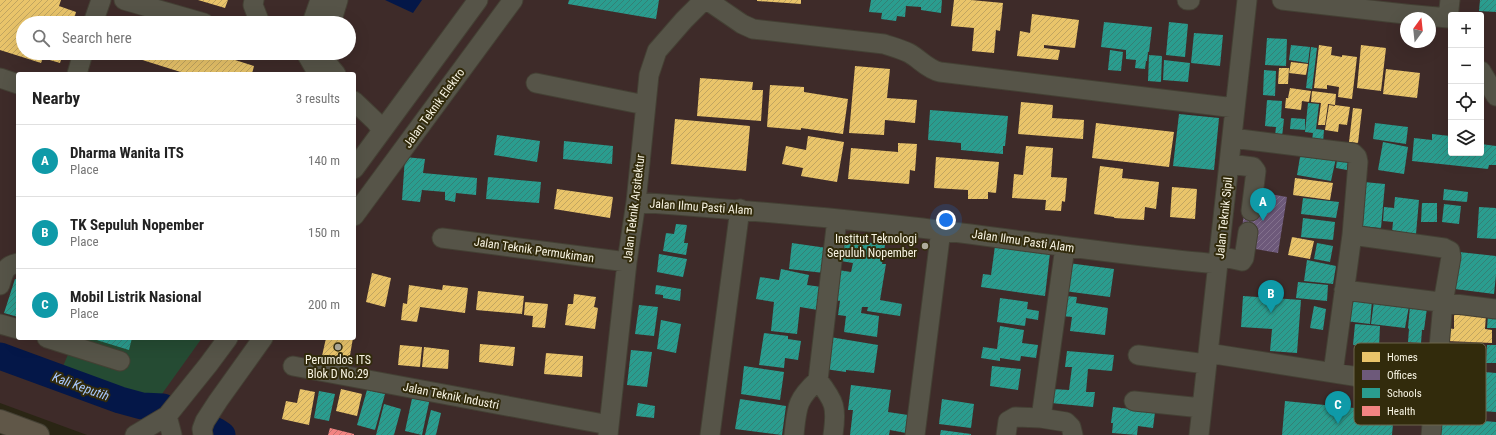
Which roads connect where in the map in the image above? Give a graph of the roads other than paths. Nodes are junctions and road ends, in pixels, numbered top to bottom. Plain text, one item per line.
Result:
1 (101, 0) edge
2 (124, 0) edge
3 (254, 0) edge
4 (320, 0) edge
5 (338, 0) edge
6 (478, 0) edge
7 (513, 0) edge
8 (705, 0) edge
9 (1247, 0) edge
10 (1282, 0) edge
11 (1448, 13) edge
12 (95, 16) edge
13 (180, 16) edge
14 (257, 16) edge
15 (314, 16) edge
16 (333, 16) edge
17 (82, 60) edge
18 (318, 60) edge
19 (78, 72) edge
20 (333, 72) edge
21 (1484, 76) edge
22 (0, 78) edge
23 (16, 83) edge
24 (536, 83) dead end
25 (1496, 96) edge
26 (356, 103) edge
27 (645, 105) junction
28 (1236, 108) junction
29 (356, 120) edge
30 (379, 124) junction
31 (1232, 138) junction
32 (1230, 164) junction
33 (356, 165) edge
34 (636, 202) junction
35 (740, 209) junction
36 (1251, 211) dead end
37 (356, 213) edge
38 (837, 219) junction
39 (941, 230) junction
40 (1248, 232) dead end
41 (1352, 235) junction
42 (442, 238) dead end
43 (1065, 247) junction
44 (1219, 260) junction
45 (627, 262) junction
46 (16, 263) edge
47 (0, 285) edge
48 (1344, 290) junction
49 (1444, 303) junction
50 (1496, 309) edge
51 (0, 324) edge
52 (16, 328) edge
53 (54, 340) edge
54 (227, 340) edge
55 (262, 340) edge
56 (1440, 343) edge
57 (1138, 355) dead end
58 (1207, 359) junction
59 (120, 360) dead end
60 (293, 366) dead end
61 (1333, 373) junction
62 (1354, 376) edge
63 (818, 380) junction
64 (1134, 401) dead end
65 (1202, 408) junction
66 (167, 416) junction
67 (1041, 418) junction
68 (0, 421) edge
69 (1432, 425) edge
70 (608, 430) edge
71 (26, 433) edge
72 (199, 433) edge
73 (135, 435) edge
74 (172, 435) edge
75 (710, 435) edge
76 (794, 435) edge
77 (833, 435) edge
78 (915, 435) edge
79 (1006, 435) edge
80 (1073, 435) edge
81 (1199, 435) edge
82 (1431, 435) edge

1 - 12 lane
2 - 13 lane
3 - 14 lane
4 - 15 lane
5 - 16 lane
6 - 30 lane
7 - 37 lane, Jalan Teknik Elektro
8 - 27 lane, Jalan Teknik Arsitektur
8 - 28 lane
9 - 28 lane, Jalan Teknik Sipil
10 - 11 lane
17 - 19 lane
18 - 20 lane
21 - 25 lane
22 - 23 lane
24 - 27 lane
26 - 30 lane
27 - 34 lane, Jalan Teknik Arsitektur
28 - 31 lane, Jalan Teknik Sipil
29 - 30 lane
30 - 33 lane
31 - 32 lane, Jalan Teknik Sipil
31 - 41 lane
32 - 36 lane
32 - 44 lane, Jalan Teknik Sipil
34 - 35 lane, Jalan Ilmu Pasti Alam
34 - 45 lane, Jalan Teknik Arsitektur
35 - 38 lane, Jalan Ilmu Pasti Alam
35 - 75 lane
38 - 39 lane, Jalan Ilmu Pasti Alam
38 - 63 lane
39 - 43 lane, Jalan Ilmu Pasti Alam
39 - 78 lane
40 - 44 lane, Jalan Ilmu Pasti Alam
41 - 48 lane
41 - 49 lane
42 - 45 lane, Jalan Teknik Permukiman
43 - 44 lane, Jalan Ilmu Pasti Alam
43 - 67 lane
44 - 58 lane, Jalan Teknik Sipil
45 - 70 lane, Jalan Teknik Arsitektur
46 - 47 lane
48 - 49 lane
48 - 61 lane
49 - 50 lane
49 - 56 lane
51 - 52 lane
53 - 59 lane
54 - 66 lane
55 - 72 lane
57 - 58 lane
58 - 61 lane
58 - 65 lane, Jalan Teknik Sipil
60 - 70 lane, Jalan Teknik Industri
61 - 62 lane
63 - 76 lane
63 - 77 lane
64 - 65 lane
65 - 81 lane, Jalan Teknik Sipil
66 - 73 lane
66 - 74 lane
67 - 79 lane
67 - 80 lane
68 - 71 main road
69 - 82 lane

